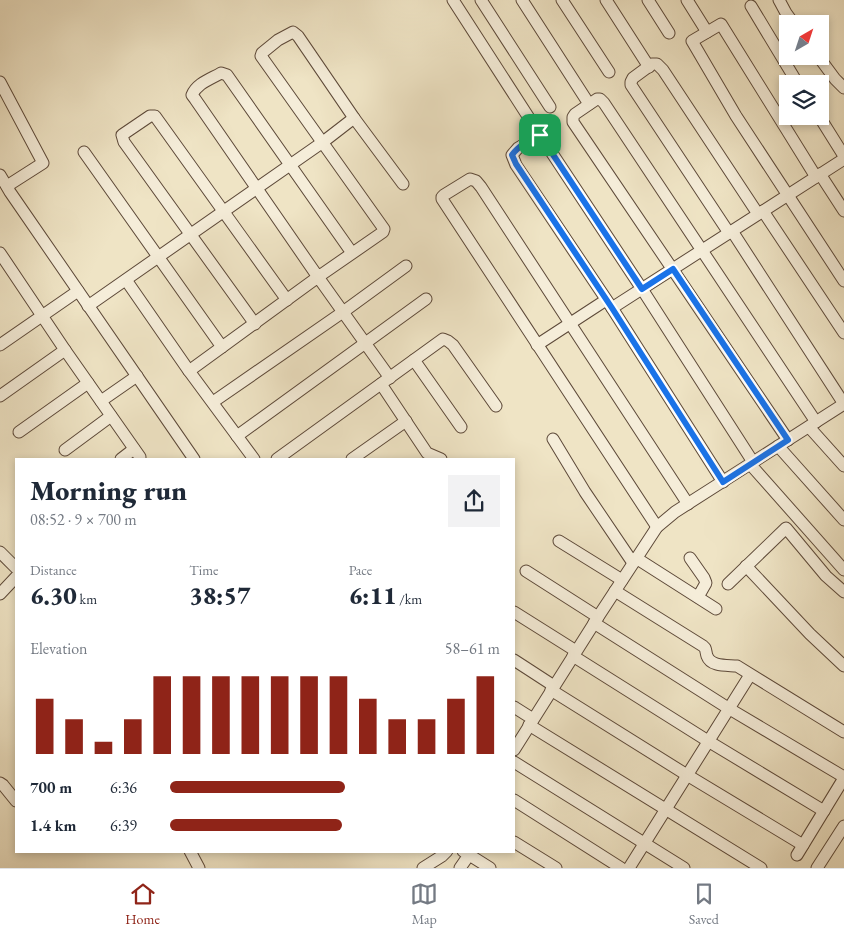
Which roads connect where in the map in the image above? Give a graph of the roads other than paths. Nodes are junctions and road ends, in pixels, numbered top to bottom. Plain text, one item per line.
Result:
1 (453, 0) edge
2 (481, 0) edge
3 (522, 0) edge
4 (562, 0) edge
5 (606, 0) edge
6 (648, 0) edge
7 (687, 0) edge
8 (780, 0) edge
9 (751, 6) dead end
10 (787, 15) edge
11 (707, 32) junction
12 (669, 33) dead end
13 (825, 65) edge
14 (649, 67) junction
15 (609, 72) dead end
16 (793, 75) edge
17 (0, 82) edge
18 (844, 88) edge
19 (589, 104) junction
20 (550, 106) dead end
21 (354, 118) junction
22 (825, 125) edge
23 (540, 135) junction
24 (323, 142) junction
25 (84, 152) dead end
26 (844, 156) edge
27 (290, 165) junction
28 (0, 175) edge
29 (818, 176) junction
30 (403, 184) dead end
31 (257, 188) junction
32 (5, 192) edge
33 (788, 195) junction
34 (224, 211) junction
35 (844, 211) edge
36 (760, 213) junction
37 (730, 232) junction
38 (190, 235) junction
39 (701, 251) junction
40 (0, 253) edge
41 (352, 253) junction
42 (158, 258) junction
43 (406, 266) dead end
44 (673, 269) junction
45 (318, 277) junction
46 (126, 280) junction
47 (844, 280) edge
48 (642, 289) junction
49 (78, 291) junction
50 (426, 299) dead end
51 (287, 300) junction
52 (609, 304) junction
53 (88, 306) junction
54 (343, 312) junction
55 (42, 316) junction
56 (570, 323) junction
57 (255, 324) junction
58 (0, 329) edge
59 (844, 333) edge
60 (4, 342) edge
61 (366, 344) junction
62 (537, 345) junction
63 (222, 347) junction
64 (65, 350) junction
65 (414, 360) junction
66 (189, 371) junction
67 (137, 376) junction
68 (386, 381) junction
69 (88, 383) junction
70 (0, 396) edge
71 (101, 401) junction
72 (213, 402) junction
73 (496, 406) dead end
74 (843, 407) edge
75 (111, 416) junction
76 (406, 421) junction
77 (812, 424) junction
78 (461, 427) dead end
79 (19, 432) dead end
80 (237, 436) junction
81 (553, 439) dead end
82 (788, 440) junction
83 (778, 446) junction
84 (65, 450) dead end
85 (423, 456) edge
86 (124, 458) edge
87 (193, 458) edge
88 (253, 458) edge
89 (278, 458) edge
90 (353, 458) edge
91 (752, 463) junction
92 (844, 466) edge
93 (723, 482) junction
94 (688, 504) junction
95 (844, 520) edge
96 (657, 527) junction
97 (559, 541) dead end
98 (0, 552) edge
99 (690, 558) dead end
100 (634, 561) junction
101 (746, 566) junction
102 (15, 567) edge
103 (844, 570) edge
104 (526, 571) dead end
105 (15, 578) edge
106 (622, 580) junction
107 (728, 584) dead end
108 (614, 591) junction
109 (844, 592) edge
110 (0, 594) edge
111 (698, 597) junction
112 (716, 609) dead end
113 (515, 613) edge
114 (596, 620) junction
115 (575, 654) junction
116 (515, 661) edge
117 (844, 666) edge
118 (750, 675) junction
119 (553, 688) junction
120 (515, 707) edge
121 (728, 708) junction
122 (531, 722) junction
123 (844, 732) edge
124 (708, 740) junction
125 (515, 748) edge
126 (515, 763) edge
127 (687, 775) junction
128 (844, 778) edge
129 (0, 783) edge
130 (15, 800) edge
131 (515, 801) edge
132 (666, 809) junction
133 (824, 810) junction
134 (844, 826) edge
135 (515, 843) edge
136 (645, 843) junction
137 (191, 853) edge
138 (445, 853) edge
139 (466, 853) edge
140 (199, 868) edge
141 (425, 868) edge
142 (460, 868) edge
143 (490, 868) edge
144 (556, 868) edge
145 (621, 868) edge
146 (629, 868) edge
147 (684, 868) edge
148 (761, 868) edge
149 (817, 868) edge

1 - 23 street
2 - 20 street
3 - 19 street
4 - 15 street
5 - 14 street
6 - 12 street
7 - 11 street
8 - 10 street
9 - 16 street
11 - 29 street
11 - 33 street
13 - 18 street
14 - 36 street
14 - 37 street
17 - 32 street
19 - 39 street
19 - 44 street
21 - 24 street
21 - 24 street
21 - 30 street
22 - 26 street
23 - 48 street
23 - 52 street
24 - 27 street
24 - 41 street
25 - 42 street
26 - 29 street
27 - 31 street
27 - 31 street
27 - 41 street
28 - 32 street
29 - 33 street
29 - 35 street
31 - 34 street
31 - 45 street
32 - 49 street
33 - 36 street
33 - 47 street
34 - 38 street
34 - 38 street
34 - 51 street
36 - 37 street
36 - 59 street
37 - 39 street
37 - 74 street
38 - 42 street
38 - 57 street
39 - 44 street
39 - 77 street
40 - 55 street
41 - 45 street
42 - 46 street
42 - 63 street
43 - 54 street
44 - 48 street
44 - 82 street
45 - 51 street
45 - 54 street
46 - 53 street
46 - 66 street
48 - 52 street
48 - 91 street
49 - 53 street
49 - 55 street
50 - 61 street
51 - 57 street
52 - 56 street
52 - 93 street
53 - 67 street
54 - 61 street
54 - 72 street
55 - 60 street
55 - 64 street
56 - 62 street
56 - 62 street
56 - 94 street
57 - 63 street
58 - 60 street
61 - 68 street
61 - 80 street
62 - 96 street
63 - 66 street
64 - 69 street
64 - 70 street
65 - 68 street
65 - 73 street
65 - 78 street
66 - 72 street
67 - 71 street
67 - 87 street
68 - 76 street
68 - 89 street
69 - 71 street
69 - 79 street
71 - 75 street
72 - 80 street
74 - 77 street
75 - 84 street
75 - 86 street
76 - 85 street
76 - 90 street
77 - 82 street
77 - 92 street
80 - 88 street
81 - 100 street
82 - 83 street
83 - 91 street
83 - 95 street
91 - 93 street
91 - 103 street
93 - 94 street
94 - 96 street
96 - 100 street
97 - 106 street
98 - 102 street
99 - 111 street
100 - 106 street
100 - 111 street
101 - 107 street
101 - 109 street
101 - 117 street
104 - 114 street
105 - 110 street
106 - 108 street
108 - 114 street
108 - 118 street
111 - 112 street
113 - 115 street
114 - 115 street
114 - 121 street
115 - 119 street
115 - 124 street
116 - 119 street
118 - 121 street
118 - 123 street
119 - 122 street
119 - 127 street
120 - 122 street
121 - 124 street
121 - 128 street
122 - 125 street
122 - 132 street
124 - 127 street
124 - 133 street
126 - 136 street
127 - 132 street
127 - 133 street
128 - 133 street
129 - 130 street
131 - 145 street
132 - 136 street
132 - 148 street
134 - 149 street
135 - 144 street
136 - 146 street
136 - 147 street
137 - 140 street
138 - 141 street
139 - 142 street
139 - 143 street

